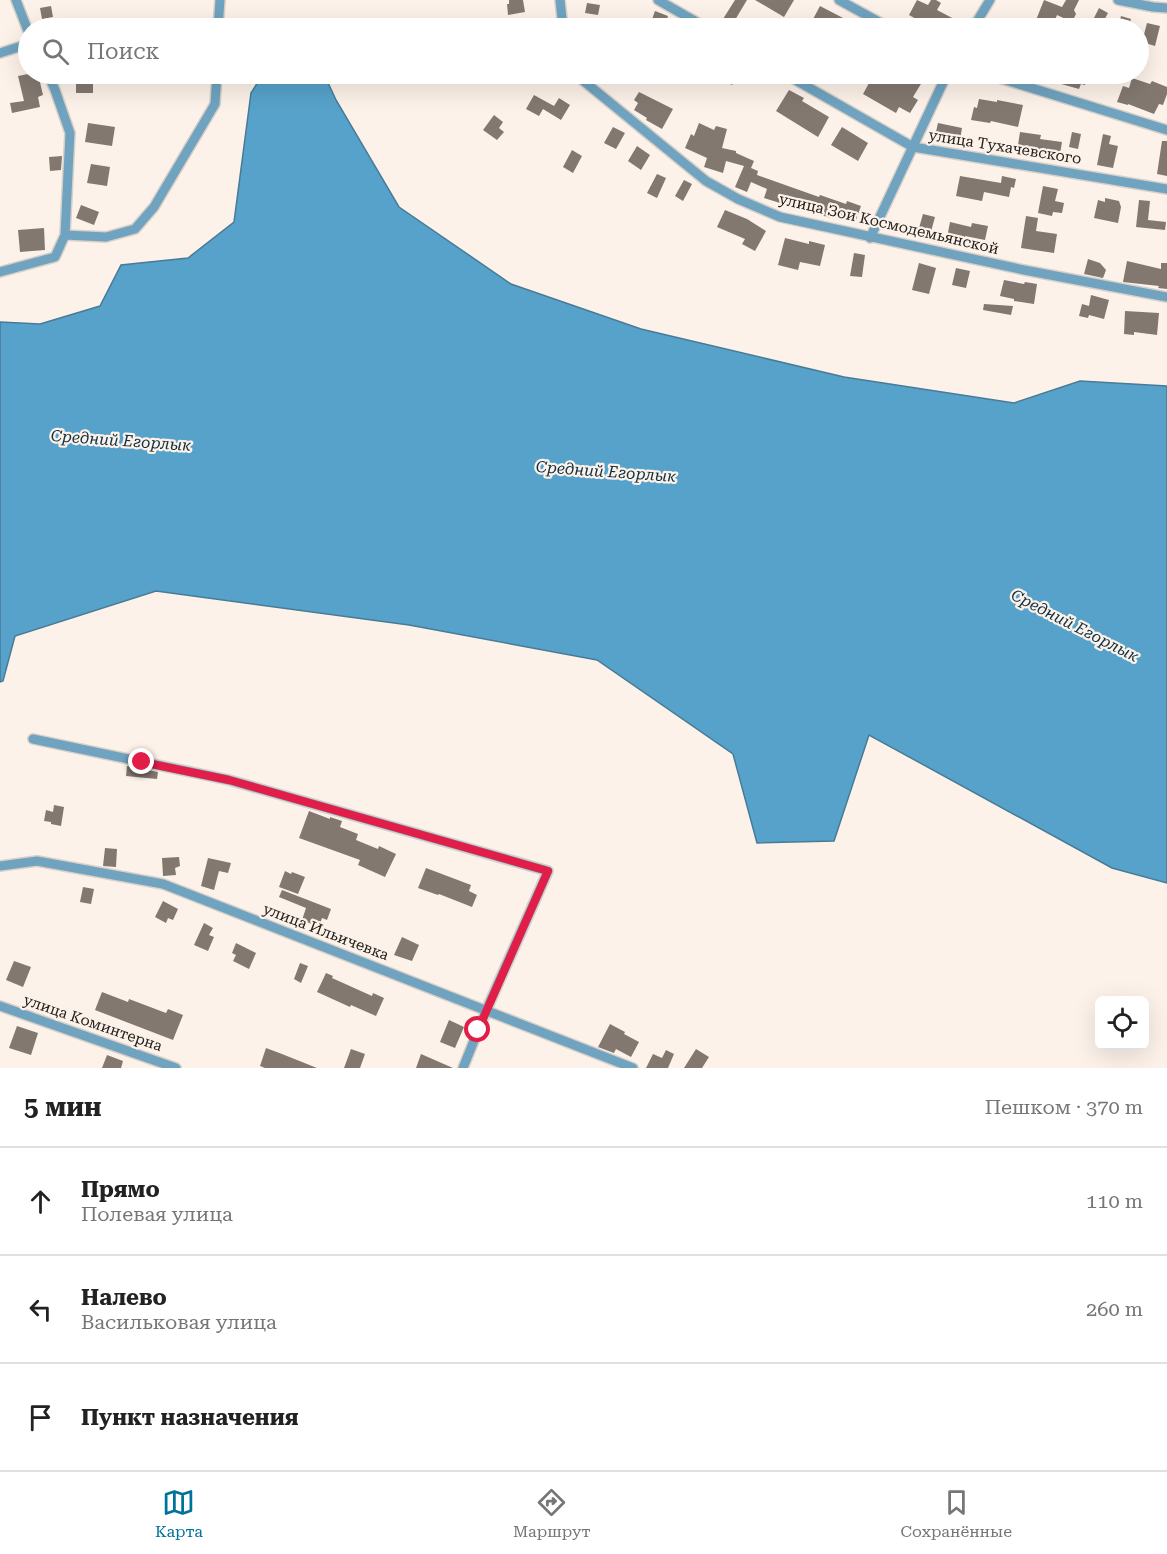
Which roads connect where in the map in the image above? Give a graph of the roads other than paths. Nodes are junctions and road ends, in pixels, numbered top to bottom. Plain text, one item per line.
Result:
1 (16, 0) edge
2 (220, 0) edge
3 (560, 0) edge
4 (658, 0) edge
5 (839, 0) edge
6 (990, 0) edge
7 (1118, 0) edge
8 (1167, 8) edge
9 (23, 18) edge
10 (219, 18) edge
11 (562, 18) edge
12 (690, 18) edge
13 (872, 18) edge
14 (979, 18) edge
15 (18, 47) edge
16 (0, 53) edge
17 (52, 84) edge
18 (216, 84) edge
19 (587, 84) edge
20 (803, 84) edge
21 (942, 84) edge
22 (1018, 84) edge
23 (1167, 130) edge
24 (913, 147) junction
25 (1167, 189) edge
26 (64, 235) junction
27 (870, 238) junction
28 (0, 272) edge
29 (1167, 297) edge
30 (33, 739) dead end
31 (0, 866) edge
32 (0, 1006) edge
33 (486, 1011) junction
34 (176, 1068) edge
35 (463, 1068) edge
36 (633, 1068) edge

1 - 9 street
2 - 10 street
3 - 11 street
4 - 12 street
5 - 13 street
6 - 14 street
7 - 8 street
15 - 16 street
17 - 26 street
18 - 26 street
19 - 27 street, улица Зои Космодемьянской
20 - 24 street, улица Тухачевского
21 - 24 street
22 - 23 street
24 - 25 street, улица Тухачевского
24 - 27 street
26 - 28 street
27 - 29 street, улица Зои Космодемьянской
30 - 33 street
31 - 33 street, улица Ильичевка
32 - 34 street, улица Коминтерна
33 - 35 street
33 - 36 street, улица Ильичевка

